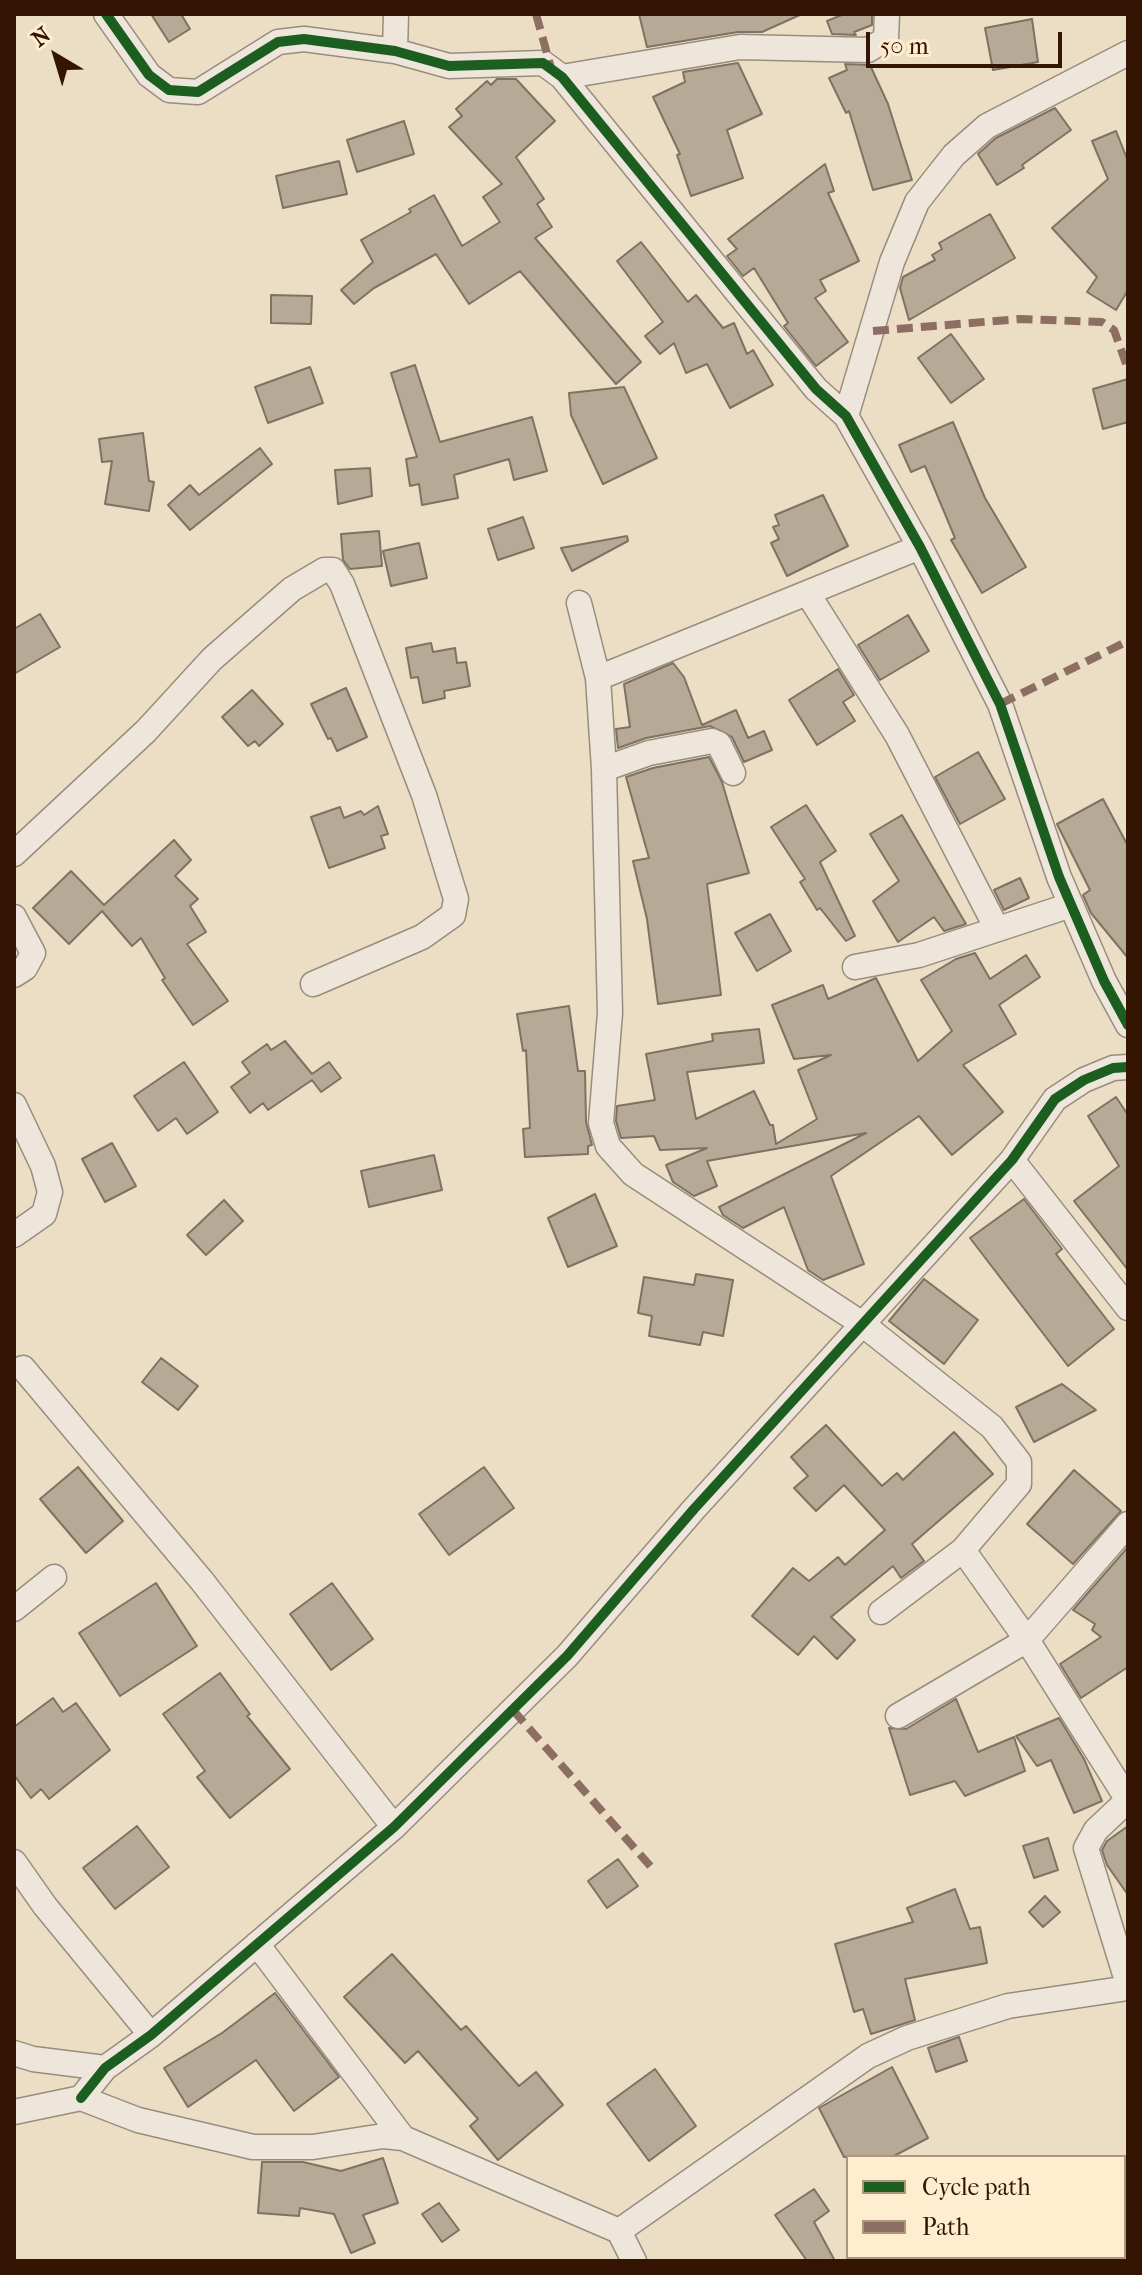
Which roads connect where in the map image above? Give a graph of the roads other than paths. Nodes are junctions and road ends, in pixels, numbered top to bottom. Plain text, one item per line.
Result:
1 (106, 14) edge
2 (396, 14) edge
3 (887, 14) edge
4 (395, 51) junction
5 (1128, 53) edge
6 (562, 77) junction
7 (846, 416) junction
8 (920, 547) junction
9 (808, 594) junction
10 (579, 603) dead end
11 (598, 678) junction
12 (604, 769) junction
13 (733, 773) dead end
14 (14, 854) edge
15 (1071, 905) junction
16 (14, 917) edge
17 (996, 927) junction
18 (855, 967) dead end
19 (14, 975) edge
20 (313, 984) dead end
21 (1128, 1025) edge
22 (1128, 1067) edge
23 (14, 1105) edge
24 (1012, 1160) junction
25 (14, 1235) edge
26 (1128, 1308) edge
27 (861, 1323) junction
28 (23, 1368) dead end
29 (1128, 1524) edge
30 (963, 1550) junction
31 (54, 1577) dead end
32 (14, 1609) edge
33 (881, 1612) dead end
34 (1027, 1640) junction
35 (898, 1716) dead end
36 (1128, 1800) edge
37 (394, 1827) junction
38 (14, 1862) edge
39 (257, 1944) junction
40 (1128, 1986) edge
41 (151, 2035) junction
42 (14, 2053) edge
43 (105, 2068) junction
44 (81, 2098) junction
45 (14, 2112) edge
46 (403, 2138) junction
47 (619, 2231) junction
48 (634, 2261) edge

1 - 4 street
2 - 4 street
3 - 6 street
4 - 6 street
5 - 7 street
6 - 7 street
7 - 8 street
8 - 9 street
8 - 15 street
9 - 11 street
9 - 17 street
10 - 11 street
11 - 12 street
12 - 13 street
12 - 27 street
14 - 20 street
15 - 17 street
15 - 21 street
16 - 19 street
17 - 18 street
22 - 24 street
23 - 25 street
24 - 26 street
24 - 27 street
27 - 30 street
27 - 37 street
28 - 37 street
29 - 34 street
30 - 33 street
30 - 34 street
31 - 32 street
34 - 35 street
34 - 36 street
36 - 40 street
37 - 39 street
38 - 41 street
39 - 41 street
39 - 46 street
40 - 47 street
41 - 43 street
42 - 43 street
43 - 44 street
44 - 45 street
44 - 46 street
46 - 47 street
47 - 48 street

